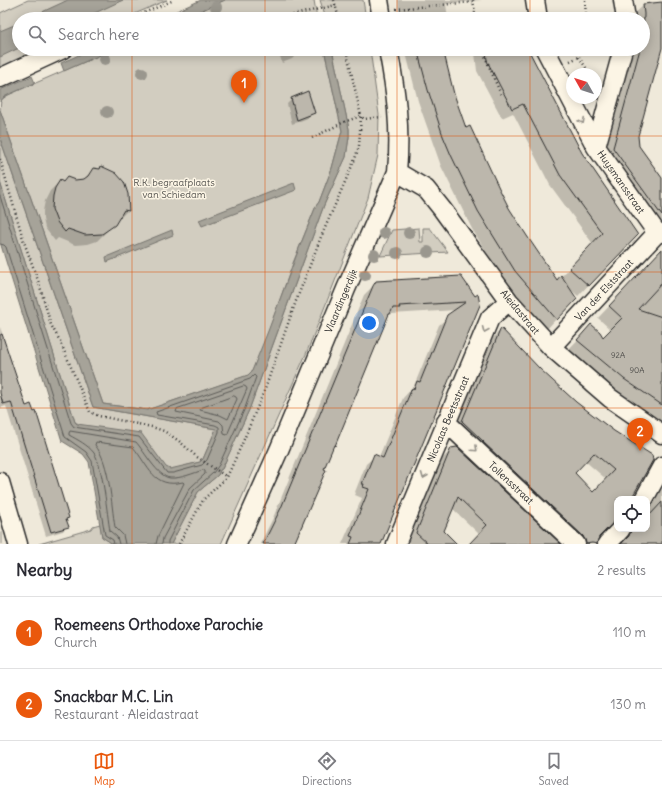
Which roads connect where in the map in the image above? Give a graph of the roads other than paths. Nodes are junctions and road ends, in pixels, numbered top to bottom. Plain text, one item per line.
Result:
1 (535, 0) edge
2 (623, 0) edge
3 (537, 12) edge
4 (625, 12) edge
5 (48, 56) edge
6 (389, 56) edge
7 (549, 56) edge
8 (621, 56) edge
9 (0, 78) edge
10 (596, 147) junction
11 (397, 172) junction
12 (660, 233) edge
13 (510, 301) junction
14 (551, 347) junction
15 (446, 422) junction
16 (662, 434) edge
17 (662, 466) edge
18 (0, 482) edge
19 (646, 496) edge
20 (617, 532) edge
21 (402, 541) edge
22 (18, 544) edge
23 (237, 544) edge
24 (576, 544) edge
25 (606, 544) edge

1 - 3 street
2 - 4 street
5 - 9 street
6 - 11 street, Vlaardingerdijk
7 -> 10 street, Huysmansstraat
8 - 10 street
10 - 12 street, Huysmansstraat
11 - 13 street, Aleidastraat
11 - 23 street, Vlaardingerdijk
12 - 14 street, Van der Elststraat
13 - 14 street, Aleidastraat
13 -> 15 street, Nicolaas Beetsstraat
14 - 16 street, Aleidastraat
15 -> 21 street, Nicolaas Beetsstraat
15 -> 24 street, Tollensstraat
17 - 19 street
18 - 22 street
20 - 25 street

